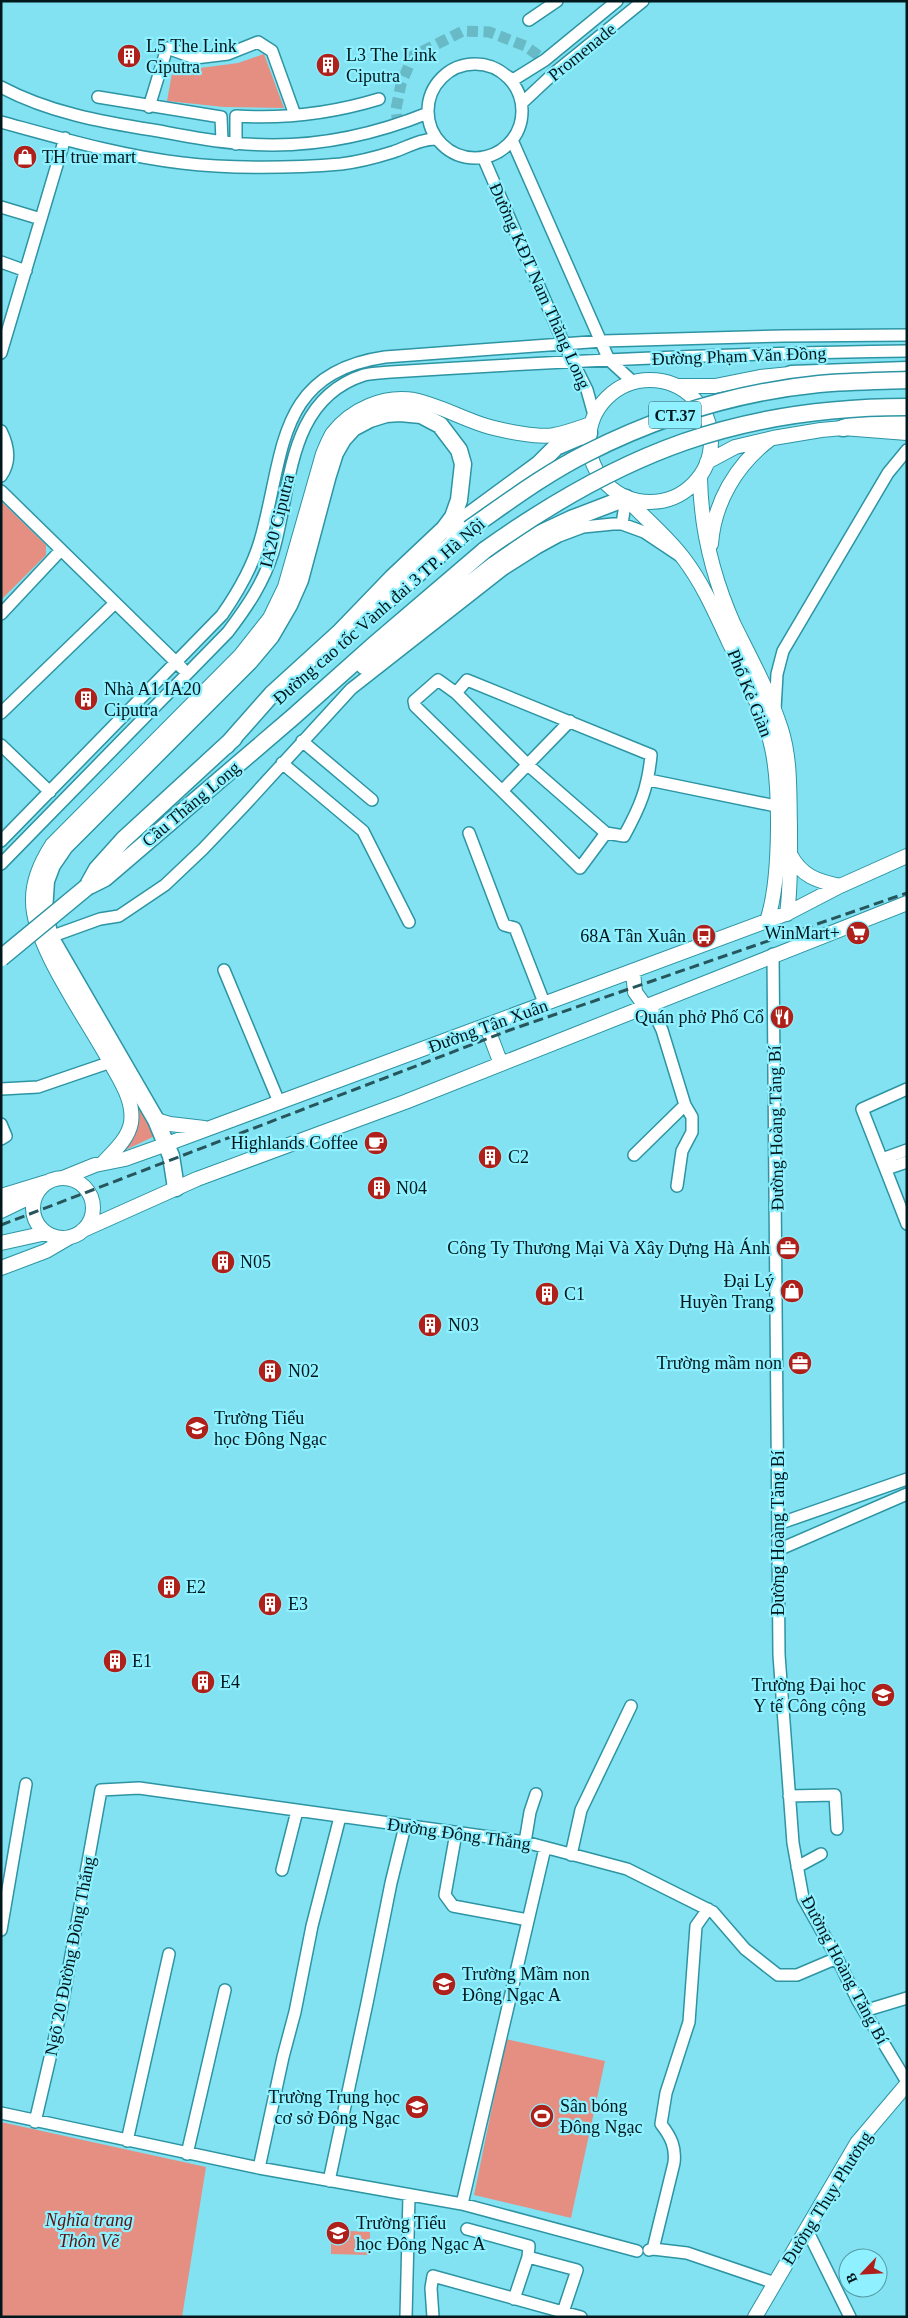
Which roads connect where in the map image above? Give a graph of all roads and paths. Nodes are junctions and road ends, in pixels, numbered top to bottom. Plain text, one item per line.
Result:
1 (556, 1) edge
2 (618, 1) edge
3 (643, 1) edge
4 (529, 20) dead end
5 (507, 76) junction
6 (1, 87) edge
7 (98, 97) dead end
8 (379, 99) dead end
9 (522, 103) junction
10 (149, 107) junction
11 (428, 113) junction
12 (295, 115) junction
13 (1, 122) edge
14 (65, 138) junction
15 (436, 140) junction
16 (512, 140) junction
17 (222, 141) junction
18 (236, 144) junction
19 (484, 157) junction
20 (1, 207) edge
21 (41, 219) junction
22 (1, 262) edge
23 (26, 271) junction
24 (907, 335) edge
25 (603, 342) junction
26 (564, 344) junction
27 (907, 351) edge
28 (1, 353) edge
29 (609, 360) junction
30 (572, 362) junction
31 (907, 362) edge
32 (907, 370) edge
33 (790, 374) junction
34 (907, 379) edge
35 (632, 381) junction
36 (677, 386) junction
37 (907, 407) edge
38 (907, 414) edge
39 (907, 418) edge
40 (591, 424) junction
41 (843, 428) junction
42 (1, 431) edge
43 (907, 433) edge
44 (773, 438) junction
45 (907, 450) edge
46 (707, 462) junction
47 (1, 476) edge
48 (700, 478) junction
49 (1, 490) edge
50 (626, 498) junction
51 (622, 524) junction
52 (427, 546) junction
53 (62, 550) junction
54 (710, 555) junction
55 (684, 559) junction
56 (115, 603) junction
57 (1, 614) edge
58 (176, 663) junction
59 (187, 674) junction
60 (757, 686) junction
61 (456, 693) junction
62 (775, 711) junction
63 (1, 714) edge
64 (294, 717) junction
65 (570, 721) junction
66 (302, 741) junction
67 (1, 745) edge
68 (226, 746) junction
69 (282, 763) junction
70 (528, 765) junction
71 (649, 780) junction
72 (502, 791) junction
73 (50, 792) junction
74 (372, 800) dead end
75 (776, 806) junction
76 (469, 833) dead end
77 (606, 833) junction
78 (1, 841) edge
79 (790, 853) junction
80 (907, 856) edge
81 (1, 864) edge
82 (840, 886) junction
83 (87, 887) junction
84 (907, 903) edge
85 (787, 914) junction
86 (767, 921) junction
87 (409, 922) dead end
88 (50, 936) junction
89 (773, 954) junction
90 (1, 958) edge
91 (224, 970) dead end
92 (633, 972) junction
93 (545, 1005) junction
94 (648, 1005) junction
95 (487, 1027) junction
96 (111, 1062) junction
97 (501, 1064) junction
98 (1, 1089) edge
99 (907, 1089) edge
100 (278, 1102) junction
101 (685, 1105) junction
102 (156, 1120) junction
103 (1, 1124) edge
104 (207, 1129) junction
105 (1, 1139) edge
106 (166, 1144) junction
107 (907, 1150) edge
108 (634, 1156) dead end
109 (907, 1162) edge
110 (103, 1163) junction
111 (884, 1164) junction
112 (63, 1178) junction
113 (48, 1181) junction
114 (677, 1186) dead end
115 (176, 1188) junction
116 (36, 1194) junction
117 (1, 1196) edge
118 (1, 1211) edge
119 (907, 1224) edge
120 (83, 1230) junction
121 (46, 1233) junction
122 (70, 1237) junction
123 (1, 1243) edge
124 (1, 1268) edge
125 (907, 1478) edge
126 (907, 1494) edge
127 (778, 1524) junction
128 (778, 1550) junction
129 (631, 1706) dead end
130 (26, 1784) dead end
131 (101, 1790) joint
132 (536, 1794) dead end
133 (789, 1796) junction
134 (297, 1811) junction
135 (340, 1817) junction
136 (406, 1826) junction
137 (838, 1829) dead end
138 (456, 1833) junction
139 (525, 1842) junction
140 (545, 1848) junction
141 (821, 1854) dead end
142 (571, 1855) junction
143 (796, 1867) junction
144 (282, 1870) dead end
145 (5, 1883) edge
146 (708, 1909) junction
147 (528, 1920) junction
148 (1, 1930) edge
149 (169, 1954) dead end
150 (837, 1958) junction
151 (225, 1990) dead end
152 (907, 1998) edge
153 (864, 2011) junction
154 (907, 2083) edge
155 (1, 2114) edge
156 (35, 2122) junction
157 (127, 2141) junction
158 (187, 2154) junction
159 (258, 2168) junction
160 (328, 2181) junction
161 (409, 2196) junction
162 (462, 2204) junction
163 (467, 2229) dead end
164 (807, 2230) junction
165 (647, 2250) junction
166 (528, 2257) junction
167 (774, 2283) junction
168 (514, 2299) junction
169 (563, 2312) junction
170 (406, 2317) edge
171 (433, 2317) edge
172 (581, 2317) edge
173 (755, 2317) edge
174 (850, 2317) edge

1 - 4 street
2 - 5 street
3 - 9 street, Promenade
5 - 9 street
5 - 11 street
6 - 17 street
7 - 10 street
8 - 12 street
9 - 16 street
10 - 12 street
10 - 17 street
11 - 15 street
11 - 18 street
12 - 18 street
13 - 14 street
14 - 15 street
14 - 21 street
15 - 19 street
16 - 19 street
16 - 25 street, Đường KĐT Nam Thăng Long
17 - 18 street
19 - 26 street, Đường KĐT Nam Thăng Long
20 - 21 street
21 - 23 street
22 - 23 street
23 - 28 street
24 - 25 street, Đường Phạm Văn Đồng
25 - 26 street, Đường Phạm Văn Đồng
25 - 29 street, Đường KĐT Nam Thăng Long
26 - 30 street, Đường KĐT Nam Thăng Long
26 - 58 street, IA20 Ciputra
27 - 29 street, Đường Phạm Văn Đồng
29 - 30 street, Đường Phạm Văn Đồng
29 - 35 street, Đường KĐT Nam Thăng Long
30 - 40 street, Đường KĐT Nam Thăng Long
30 - 59 street, IA20 Ciputra
31 - 33 main road, Đường Phạm Văn Đồng
32 - 33 highway
33 - 34 main road, Đường Phạm Văn Đồng
33 - 36 main road, Đường Phạm Văn Đồng
34 - 68 highway, Đường cao tốc Vành đai 3 TP. Hà Nội / CT.37, bridge
35 - 36 main road
35 - 40 main road
36 - 46 main road
37 - 64 highway, Đường cao tốc Vành đai 3 TP. Hà Nội / CT.37, bridge
38 - 41 main road
39 - 41 highway
40 - 50 main road
40 - 52 highway
40 - 96 main road
41 - 43 main road
41 - 44 main road
42 - 47 street
44 - 46 main road
44 - 54 main road
45 - 62 street
46 - 48 main road
48 - 50 main road
48 - 54 main road, Phố Kẻ Giàn
49 - 53 street
50 - 51 street
50 - 55 main road, Phố Kẻ Giàn
50 - 64 highway
51 - 55 street
51 - 66 street
52 - 68 highway
52 - 88 highway
53 - 56 street
53 - 57 street
54 - 60 main road, Phố Kẻ Giàn
55 - 60 main road, Phố Kẻ Giàn
56 - 58 street
56 - 63 street
58 - 59 street
58 - 73 street, IA20 Ciputra
59 - 81 street, IA20 Ciputra
60 - 62 main road, Phố Kẻ Giàn
60 - 75 main road, Phố Kẻ Giàn
61 - 65 street
61 - 70 street
61 - 72 street
62 - 79 main road, Phố Kẻ Giàn
64 - 83 highway, Cầu Thăng Long
65 - 70 street
65 - 71 street
66 - 69 street
66 - 74 street
67 - 73 street
68 - 83 highway, Cầu Thăng Long
69 - 87 street
69 - 88 street
70 - 72 street
70 - 77 street
71 - 75 street
71 - 77 street
72 - 77 street
73 - 78 street, IA20 Ciputra
75 - 86 main road, Phố Kẻ Giàn
76 - 93 street
79 - 82 main road
79 - 85 main road, Phố Kẻ Giàn
80 - 82 main road, Đường Tân Xuân
82 - 85 main road, Đường Tân Xuân
83 - 90 highway, Cầu Thăng Long, bridge
84 - 89 main road
85 - 86 main road, Đường Tân Xuân
86 - 92 main road, Đường Tân Xuân
88 - 102 highway
89 - 94 main road
89 - 127 street, Đường Hoàng Tăng Bí
91 - 100 street
92 - 93 main road, Đường Tân Xuân
92 - 94 main road
93 - 95 main road, Đường Tân Xuân
94 - 97 main road
94 - 101 street
95 - 97 main road
95 - 100 main road, Đường Tân Xuân
96 - 98 street
96 - 110 main road
97 - 115 main road
99 - 111 street
100 - 104 main road, Đường Tân Xuân
101 - 108 street
101 - 114 street
102 - 104 main road
102 - 106 highway
103 - 105 street
104 - 106 main road, Đường Tân Xuân
106 - 110 main road, Đường Tân Xuân
106 - 115 highway
107 - 111 street
109 - 111 street
110 - 112 main road, Đường Tân Xuân
111 - 119 street
112 - 113 main road
112 - 120 main road
113 - 116 main road
113 - 117 main road
115 - 120 main road
116 - 118 main road
116 - 121 main road
120 - 122 main road
121 - 122 main road
121 - 123 main road
122 - 124 main road
125 - 127 street
126 - 128 street
127 - 128 street, Đường Hoàng Tăng Bí
128 - 133 street, Đường Hoàng Tăng Bí
129 - 142 street
130 - 145 street
131 - 134 street, Đường Đông Thắng
131 - 156 street, Ngõ 20 Đường Đồng Thắng
132 - 139 street
133 - 137 street
133 - 143 street, Đường Hoàng Tăng Bí
134 - 135 street, Đường Đông Thắng
134 - 144 street
135 - 136 street, Đường Đông Thắng
135 - 159 street
136 - 138 street, Đường Đông Thắng
136 - 160 street
138 - 139 street, Đường Đông Thắng
138 - 147 street
139 - 140 street, Đường Đông Thắng
140 - 142 street, Đường Đông Thắng
140 - 147 street
141 - 143 street
142 - 146 street, Đường Đông Thắng
143 - 150 street, Đường Hoàng Tăng Bí
145 - 148 street
146 - 150 street, Đường Đông Thắng
146 - 165 street
147 - 162 street
149 - 157 street
150 - 153 street, Đường Hoàng Tăng Bí
151 - 158 street
152 - 153 street
153 - 154 street, Đường Hoàng Tăng Bí
154 - 164 main road, Đường Thụy Phương
155 - 156 street
156 - 157 street
157 - 158 street
158 - 159 street
159 - 160 street
160 - 161 street
161 - 162 street
161 - 170 street
162 - 165 street
163 - 166 street
164 - 167 main road, Đường Thụy Phương
164 - 174 street
165 - 167 street
166 - 168 street
166 - 169 street
167 - 173 main road, Đường Thụy Phương
168 - 169 street
168 - 171 street
169 - 172 street

